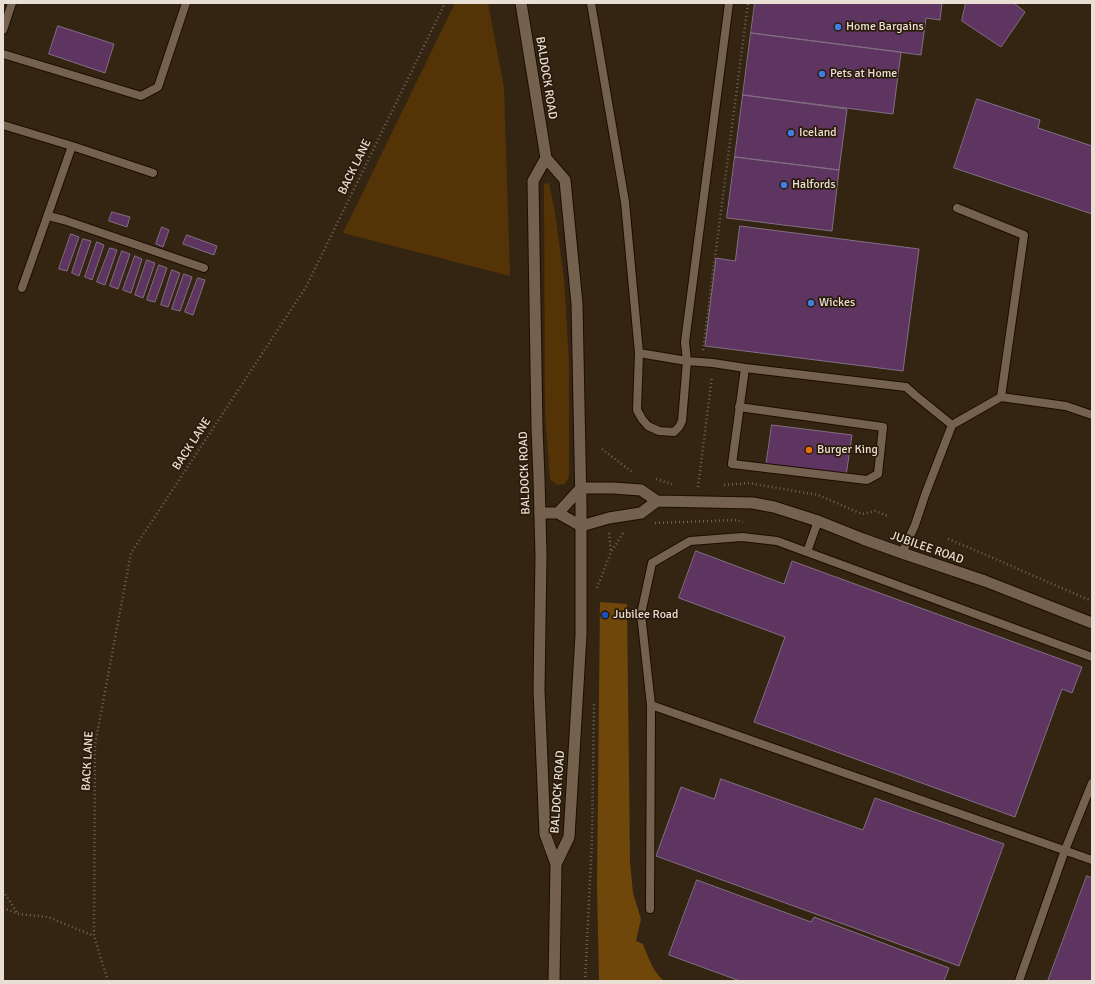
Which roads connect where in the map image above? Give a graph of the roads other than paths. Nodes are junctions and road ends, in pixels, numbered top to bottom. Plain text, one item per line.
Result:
1 (12, 3) edge
2 (186, 3) edge
3 (521, 3) edge
4 (591, 3) edge
5 (729, 3) edge
6 (3, 30) edge
7 (3, 54) edge
8 (3, 124) edge
9 (72, 146) junction
10 (546, 158) junction
11 (153, 173) dead end
12 (957, 208) dead end
13 (48, 216) junction
14 (204, 268) dead end
15 (22, 288) dead end
16 (639, 353) junction
17 (687, 361) junction
18 (745, 368) junction
19 (1001, 397) junction
20 (739, 407) junction
21 (1092, 415) edge
22 (952, 425) junction
23 (581, 488) junction
24 (657, 501) junction
25 (540, 513) junction
26 (558, 513) junction
27 (818, 521) junction
28 (581, 526) junction
29 (806, 552) junction
30 (902, 553) junction
31 (1092, 623) edge
32 (1092, 657) edge
33 (651, 705) junction
34 (1092, 783) edge
35 (1065, 850) junction
36 (1092, 860) edge
37 (556, 864) junction
38 (650, 910) dead end
39 (554, 981) edge
40 (1019, 981) edge

1 - 6 lane
2 - 7 lane
3 - 10 main road, BALDOCK ROAD
4 - 16 lane
5 - 17 lane
8 - 9 lane
9 - 11 lane
9 - 13 lane
10 - 23 main road, BALDOCK ROAD
10 - 25 main road, BALDOCK ROAD
12 - 19 lane
13 - 14 lane
13 - 15 lane
16 - 17 lane
16 - 17 lane
17 - 18 lane
18 - 20 lane
18 - 22 lane
19 - 21 lane
19 - 22 lane
20 - 20 lane
22 - 30 lane
23 - 24 main road
23 - 26 main road
23 - 28 main road, BALDOCK ROAD
24 - 27 main road, JUBILEE ROAD
24 - 28 main road
25 - 26 main road
25 - 37 main road, BALDOCK ROAD
26 - 28 main road
27 - 29 lane
27 - 30 main road, JUBILEE ROAD
28 - 37 main road, BALDOCK ROAD
29 - 32 lane
29 - 33 lane
30 - 31 main road, JUBILEE ROAD
33 - 35 lane
33 - 38 lane
34 - 35 lane
35 - 36 lane
35 - 40 lane
37 - 39 main road

